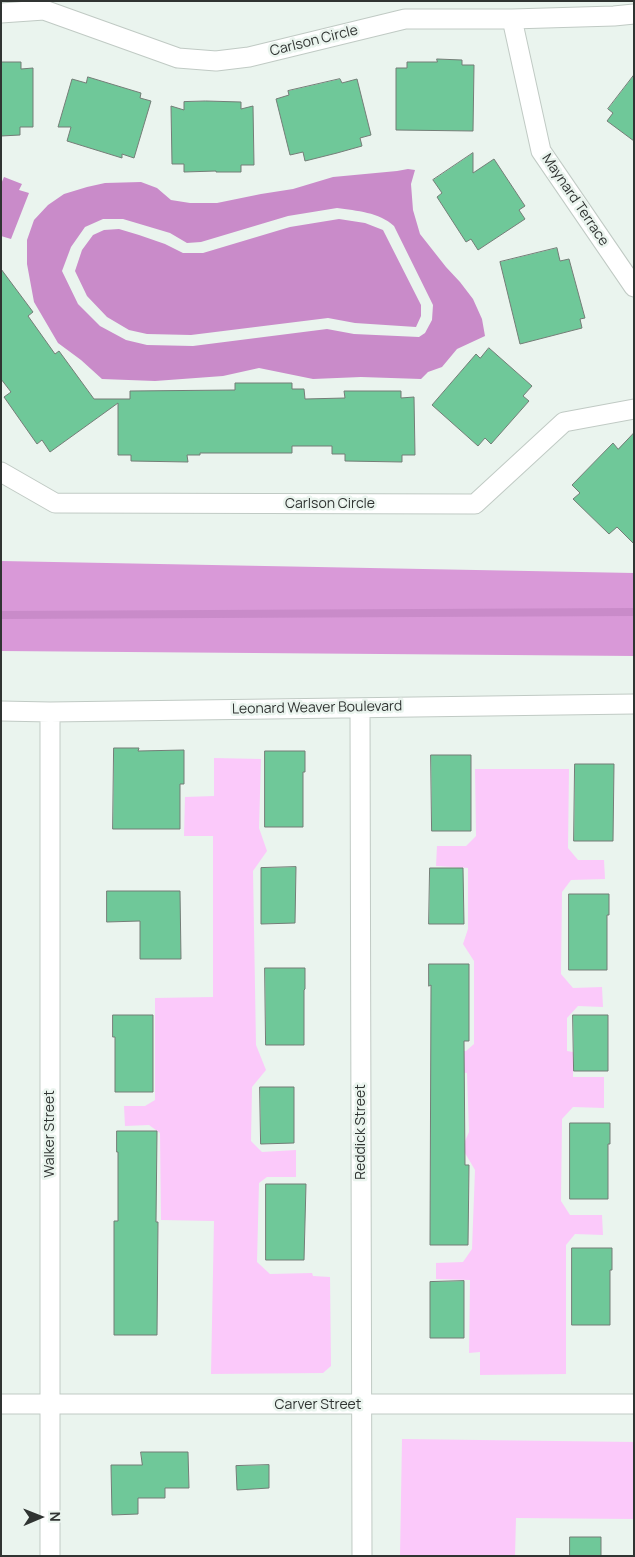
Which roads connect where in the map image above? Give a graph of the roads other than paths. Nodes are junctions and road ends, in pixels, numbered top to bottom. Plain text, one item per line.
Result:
1 (1, 13) edge
2 (634, 14) edge
3 (512, 19) junction
4 (634, 287) edge
5 (634, 409) edge
6 (1, 472) edge
7 (634, 704) edge
8 (360, 708) junction
9 (1, 711) edge
10 (50, 712) junction
11 (1, 1404) edge
12 (50, 1404) junction
13 (634, 1404) edge
14 (362, 1405) junction
15 (50, 1556) edge
16 (362, 1556) edge

1 - 3 street, Carlson Circle
2 - 3 street, Carlson Circle
3 - 4 street, Maynard Terrace
5 - 6 street, Carlson Circle
7 - 8 street, Leonard Weaver Boulevard
8 - 10 street, Leonard Weaver Boulevard
8 - 14 street, Reddick Street
9 - 10 street, Leonard Weaver Boulevard
10 - 12 street, Walker Street
11 - 12 street, Carver Street
12 - 14 street, Carver Street
12 - 15 street, Walker Street
13 - 14 street, Carver Street
14 - 16 street, Reddick Street

